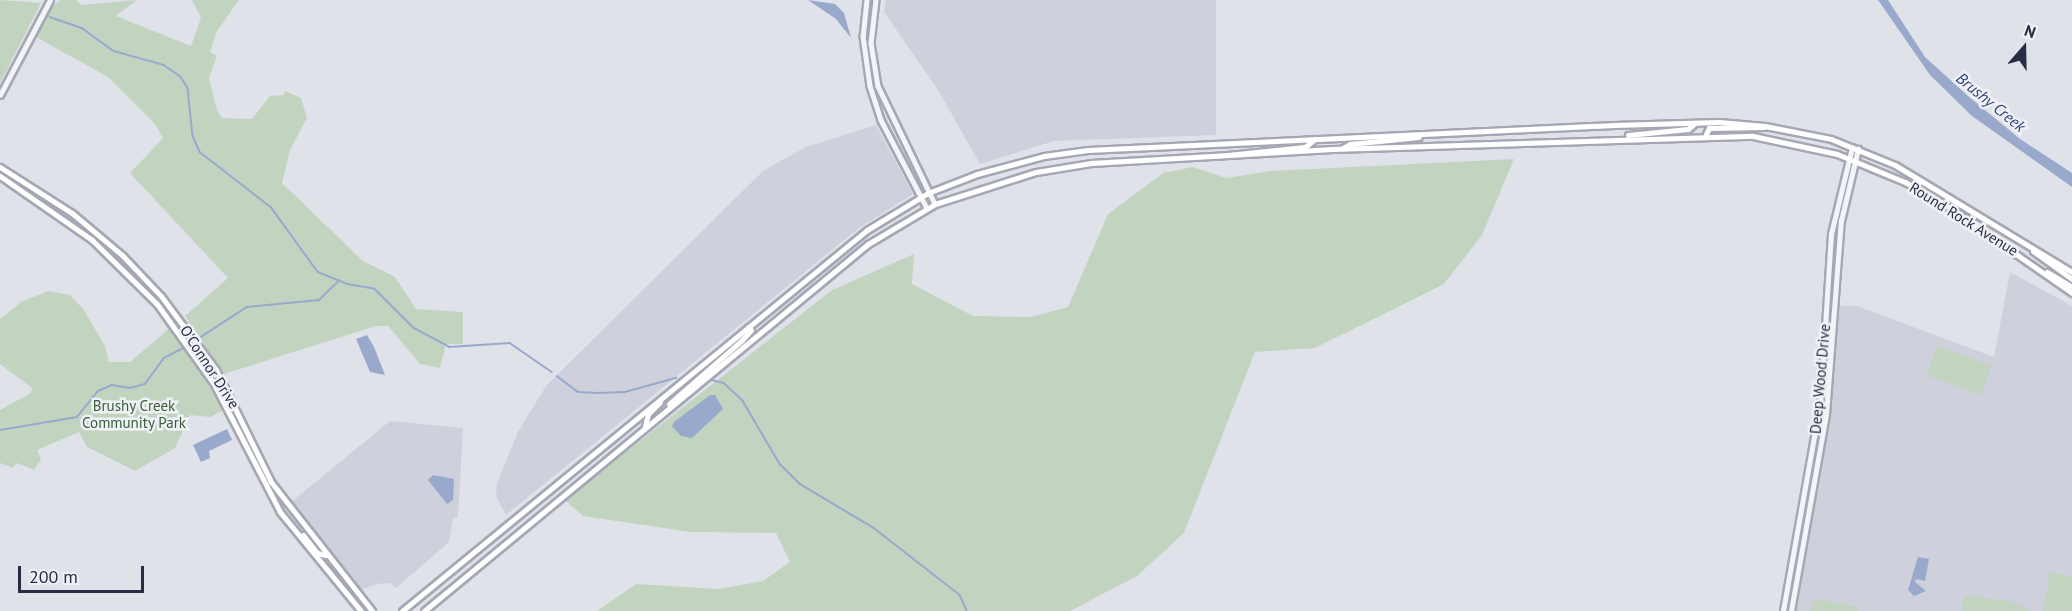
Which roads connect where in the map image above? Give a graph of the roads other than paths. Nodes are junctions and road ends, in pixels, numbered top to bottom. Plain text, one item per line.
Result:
1 (50, 0) edge
2 (867, 0) edge
3 (876, 0) edge
4 (0, 95) edge
5 (1695, 123) junction
6 (1766, 126) junction
7 (1515, 130) junction
8 (1525, 130) junction
9 (1706, 134) junction
10 (1426, 135) junction
11 (1624, 138) junction
12 (1315, 139) junction
13 (1526, 141) junction
14 (1516, 142) junction
15 (1168, 146) junction
16 (1855, 148) junction
17 (1343, 149) junction
18 (1226, 156) junction
19 (1169, 158) junction
20 (1851, 159) junction
21 (0, 167) edge
22 (0, 176) edge
23 (928, 193) junction
24 (921, 197) junction
25 (935, 204) junction
26 (927, 208) junction
27 (2029, 248) junction
28 (2028, 260) junction
29 (2072, 272) edge
30 (2072, 279) edge
31 (2072, 287) edge
32 (2072, 293) edge
33 (748, 327) junction
34 (706, 362) junction
35 (667, 408) junction
36 (645, 426) junction
37 (283, 515) junction
38 (326, 555) junction
39 (318, 561) junction
40 (347, 580) junction
41 (361, 611) edge
42 (372, 611) edge
43 (402, 611) edge
44 (424, 611) edge
45 (1783, 611) edge
46 (1791, 611) edge

1 - 4 street
2 - 24 street
3 - 23 street
5 - 6 main road
5 - 8 main road
5 - 11 main road
6 - 9 main road
6 - 16 main road, Round Rock Avenue
7 - 8 main road
7 - 10 main road
7 - 14 main road
8 - 13 main road
9 - 11 main road
9 - 20 main road, Round Rock Avenue
10 - 12 main road
10 - 17 main road
11 - 13 main road
12 - 15 main road
12 - 18 main road
13 - 14 main road
14 - 17 main road
15 - 19 main road
15 - 23 main road
16 - 20 street, Deep Wood Drive
16 - 27 main road, Round Rock Avenue
17 - 18 main road
18 - 19 main road
19 - 25 main road
20 - 28 main road, Round Rock Avenue
20 - 45 street, Deep Wood Drive
20 - 46 street, Deep Wood Drive
21 - 38 main road, O'Connor Drive
22 - 37 main road, O'Connor Drive
23 - 24 main road
23 - 25 street
24 - 26 street
24 - 33 main road
25 - 26 main road
26 - 35 main road
27 - 29 main road, Round Rock Avenue
27 - 30 main road
28 - 31 main road
28 - 32 main road, Round Rock Avenue
33 - 34 main road
33 - 35 main road
34 - 36 main road
34 - 43 main road
35 - 36 main road
36 - 44 main road
37 - 38 main road
37 - 39 main road, O'Connor Drive
38 - 40 main road, O'Connor Drive
39 - 40 main road
39 - 41 main road, O'Connor Drive
40 - 42 main road, O'Connor Drive

